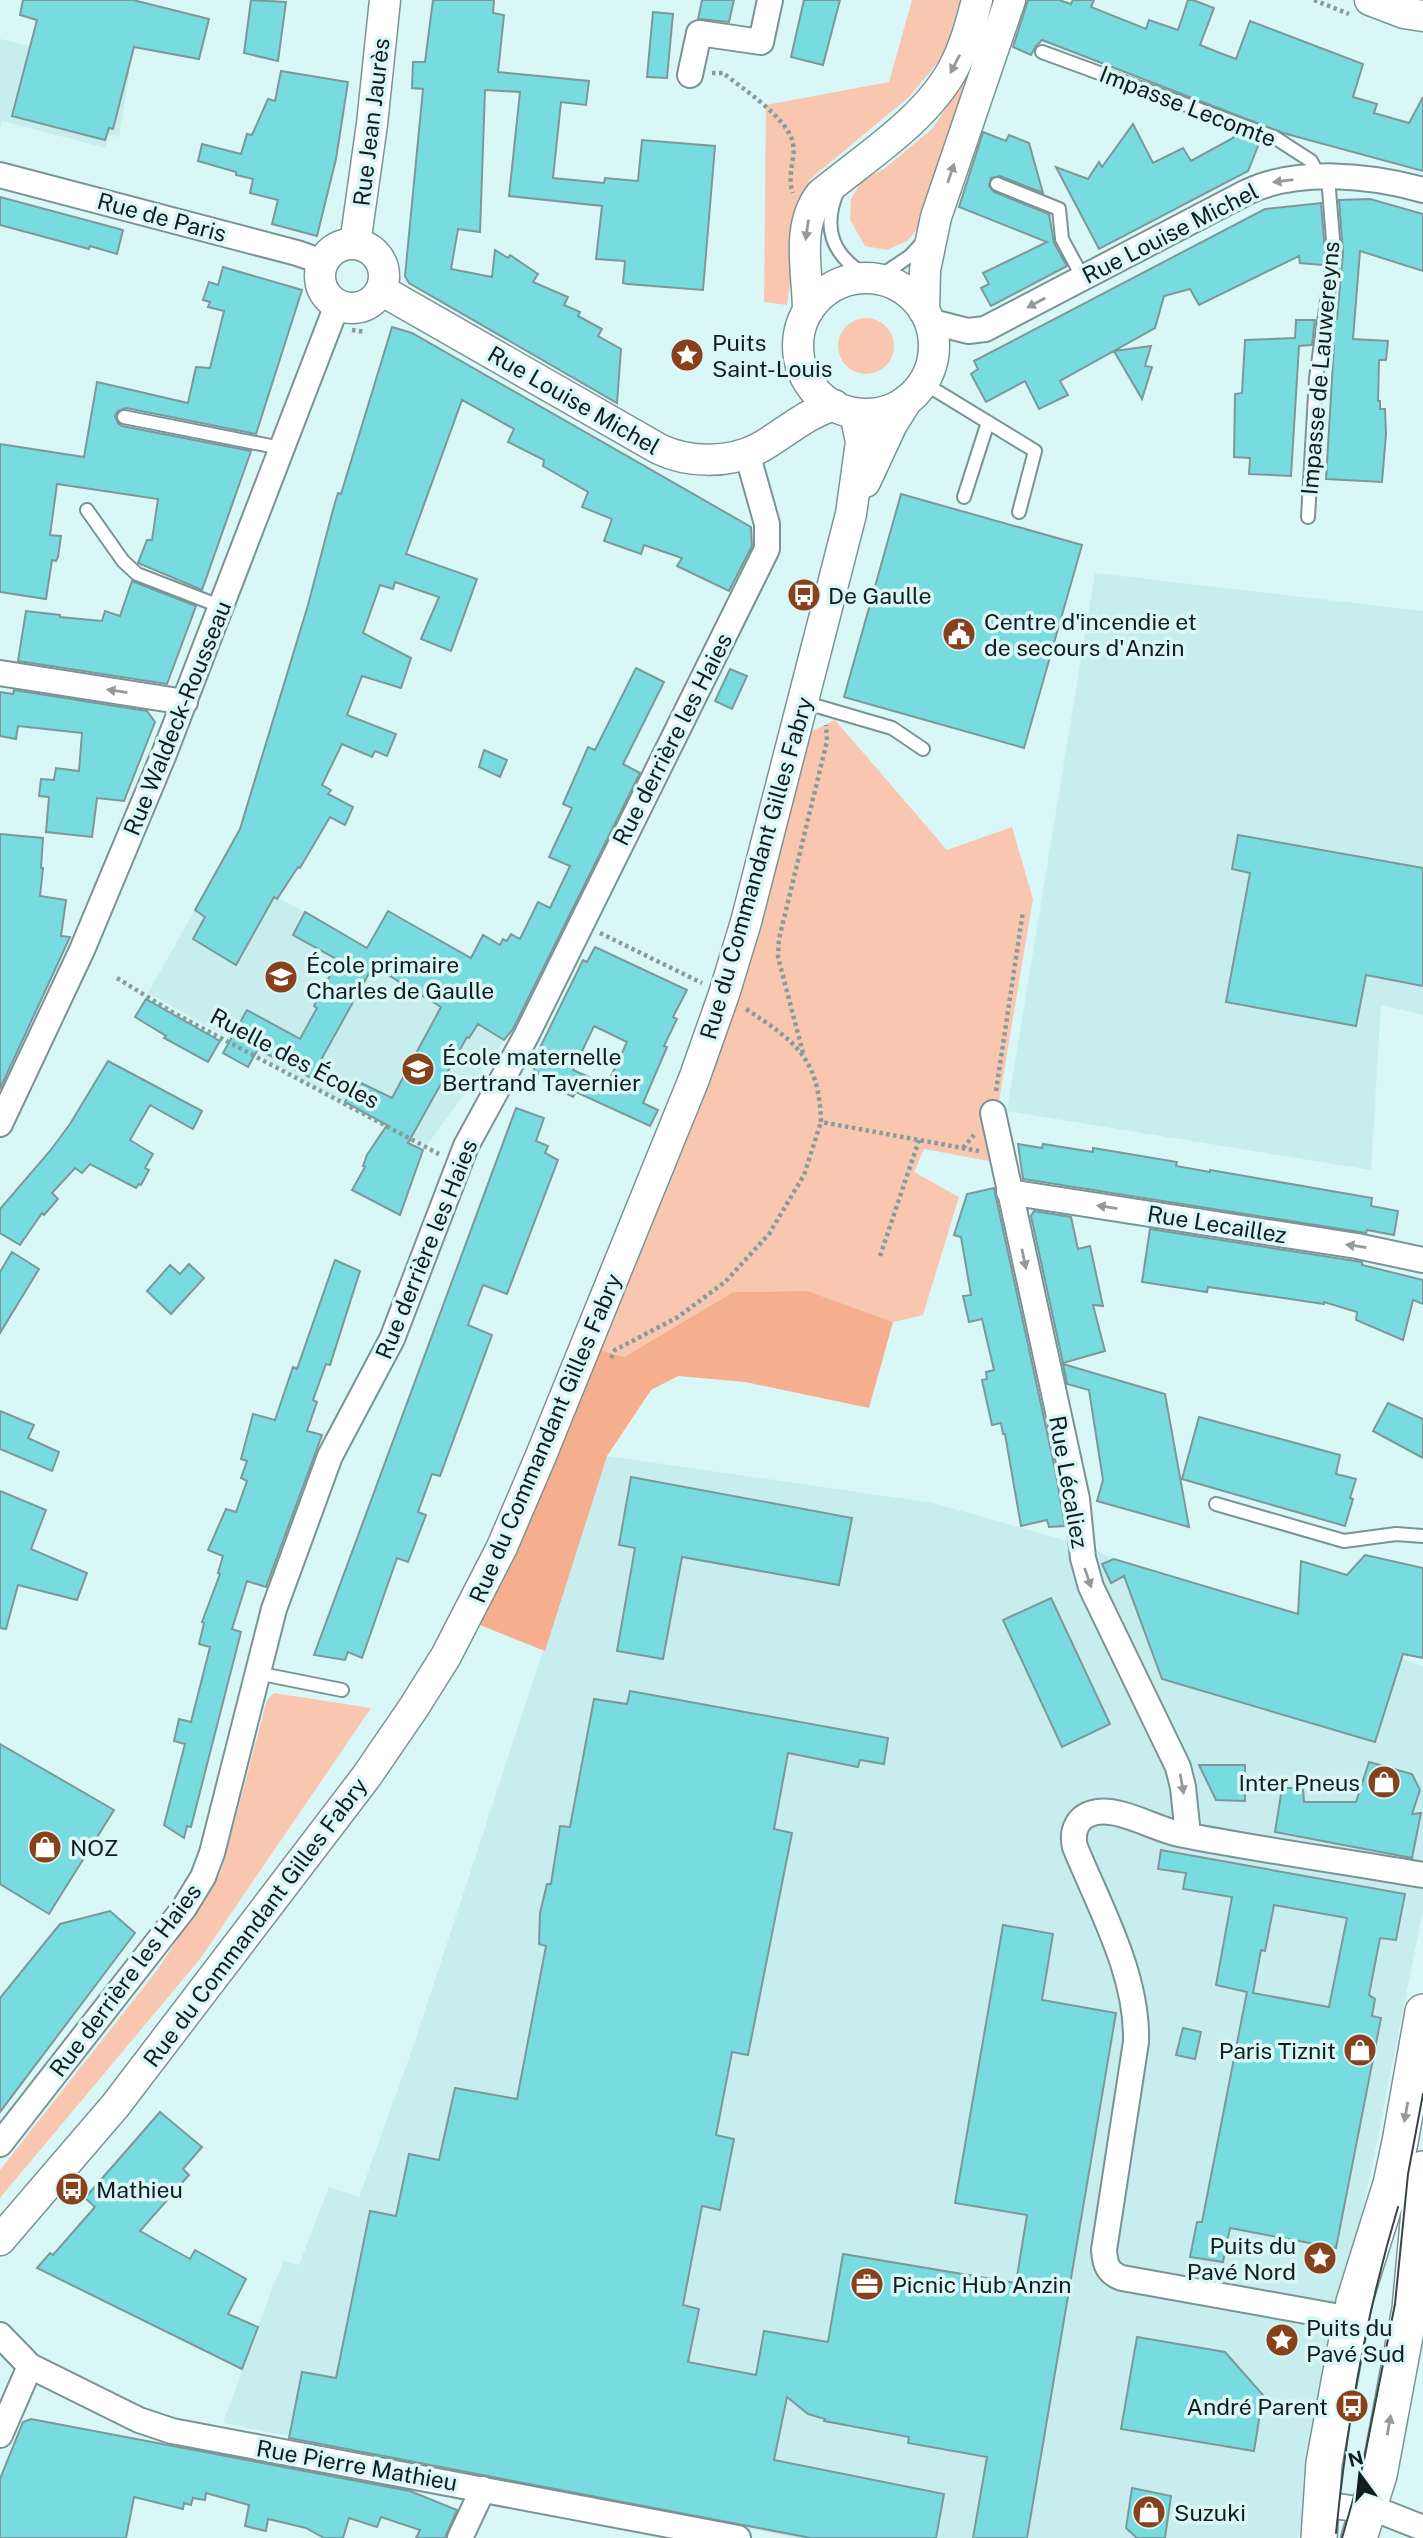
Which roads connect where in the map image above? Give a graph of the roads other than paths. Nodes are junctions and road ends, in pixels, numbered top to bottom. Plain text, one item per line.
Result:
1 (385, 0) edge
2 (770, 0) edge
3 (977, 0) edge
4 (1010, 0) edge
5 (1370, 0) edge
6 (1423, 16) edge
7 (1042, 52) dead end
8 (690, 75) road end
9 (848, 172) junction
10 (0, 175) edge
11 (1324, 177) junction
12 (997, 184) dead end
13 (1423, 190) edge
14 (936, 217) junction
15 (355, 244) junction
16 (323, 262) junction
17 (1083, 278) junction
18 (873, 279) junction
19 (381, 290) junction
20 (337, 305) junction
21 (807, 311) junction
22 (926, 316) junction
23 (799, 355) junction
24 (914, 391) junction
25 (844, 409) junction
26 (124, 417) dead end
27 (988, 422) junction
28 (776, 436) junction
29 (281, 448) junction
30 (747, 453) junction
31 (964, 497) dead end
32 (87, 510) dead end
33 (1019, 512) dead end
34 (852, 514) junction
35 (1308, 517) dead end
36 (222, 607) junction
37 (0, 673) edge
38 (185, 702) junction
39 (814, 705) junction
40 (923, 749) dead end
41 (3, 1110) edge
42 (993, 1113) road end
43 (1009, 1192) junction
44 (1423, 1260) edge
45 (1216, 1504) dead end
46 (1423, 1536) edge
47 (257, 1673) junction
48 (342, 1690) dead end
49 (1188, 1835) junction
50 (1423, 1875) edge
51 (1423, 2012) edge
52 (0, 2144) edge
53 (1423, 2169) edge
54 (0, 2240) edge
55 (1351, 2319) junction
56 (0, 2335) edge
57 (30, 2366) junction
58 (0, 2435) edge
59 (483, 2488) junction
60 (1321, 2504) junction
61 (1364, 2524) edge
62 (1423, 2528) edge
63 (690, 2534) edge
64 (460, 2538) edge
65 (738, 2538) edge
66 (1319, 2538) edge

1 - 15 street, Rue Jean Jaurès
2 - 8 street
3 -> 9 street
14 -> 4 street
5 - 6 street
7 - 11 lane, Impasse Lecomte
9 - 18 lane
9 -> 21 street
10 - 16 street, Rue de Paris
11 - 13 street, Rue Louise Michel
11 -> 17 street, Rue Louise Michel
11 - 35 lane, Impasse de Lauwereyns
12 - 17 lane
14 - 18 lane
14 - 22 street
15 - 16 street
15 - 19 street
16 - 20 street
17 -> 22 street, Rue Louise Michel
18 - 21 street
18 - 22 street
19 - 20 street
19 - 30 street, Rue Louise Michel
20 - 29 street, Rue Waldeck-Rousseau
21 - 23 street
22 - 24 street
23 - 25 street
23 - 28 street
24 - 25 street
24 - 27 lane
24 - 34 street, Rue du Commandant Gilles Fabry
25 - 28 street, Rue Louise Michel
25 - 34 street, Rue du Commandant Gilles Fabry
26 - 29 lane
27 - 31 lane
27 - 33 lane
28 - 30 street, Rue Louise Michel
29 - 36 street, Rue Waldeck-Rousseau
30 - 47 street, Rue derrière les Haies
32 - 36 lane
34 - 39 street, Rue du Commandant Gilles Fabry
36 - 38 street, Rue Waldeck-Rousseau
38 -> 37 street
38 - 41 street, Rue Waldeck-Rousseau
39 - 40 lane
39 - 54 street, Rue du Commandant Gilles Fabry
42 - 43 street, Rue Lécaliez
44 -> 43 street, Rue Lecaillez
43 -> 49 street, Rue Lécaliez
45 - 46 lane
47 - 48 lane
47 - 52 street, Rue derrière les Haies
49 - 50 street
49 - 55 street
51 -> 55 main road
61 -> 53 main road
55 - 60 main road
56 - 57 street, Rue Pierre Mathieu
57 - 58 street
57 - 59 street, Rue Pierre Mathieu
59 - 63 street, Rue Pierre Mathieu
59 - 64 street
60 - 61 street
60 - 66 main road
61 - 62 street
63 - 65 street, Rue Pierre Mathieu

